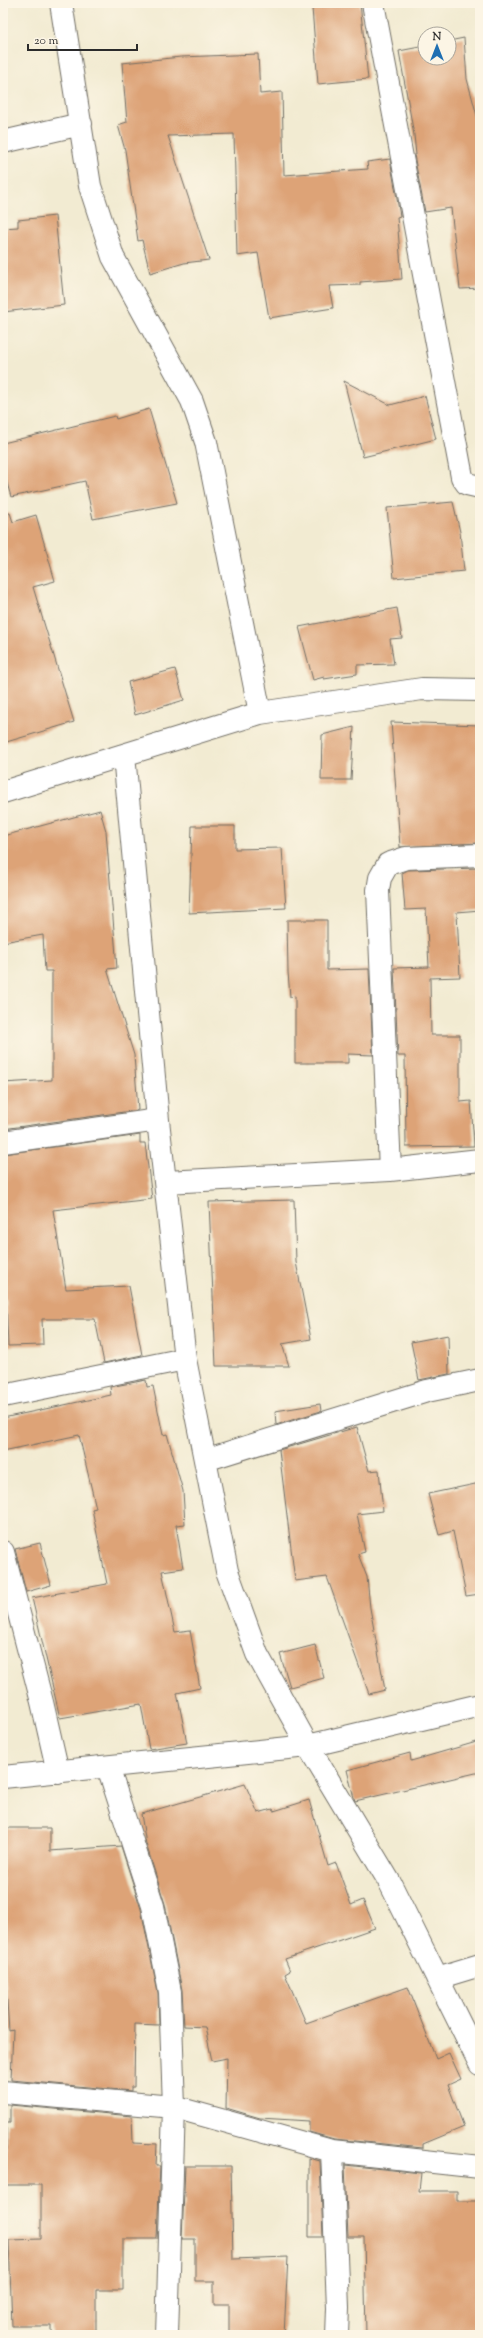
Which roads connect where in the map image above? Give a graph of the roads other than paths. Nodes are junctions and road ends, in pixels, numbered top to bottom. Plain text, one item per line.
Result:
1 (61, 3) edge
2 (373, 3) edge
3 (81, 124) junction
4 (3, 142) edge
5 (480, 487) edge
6 (480, 690) edge
7 (260, 713) junction
8 (124, 756) junction
9 (3, 792) edge
10 (480, 854) edge
11 (158, 1120) junction
12 (3, 1142) edge
13 (480, 1160) edge
14 (390, 1170) junction
15 (166, 1182) junction
16 (185, 1359) junction
17 (480, 1380) edge
18 (3, 1396) edge
19 (205, 1460) junction
20 (3, 1552) edge
21 (480, 1705) edge
22 (308, 1746) junction
23 (108, 1767) junction
24 (58, 1772) junction
25 (3, 1778) edge
26 (480, 1965) edge
27 (437, 1978) junction
28 (480, 2064) edge
29 (3, 2092) edge
30 (174, 2107) junction
31 (332, 2151) junction
32 (480, 2167) edge
33 (166, 2335) edge
34 (337, 2335) edge

1 - 3 street
2 - 5 street
3 - 4 street
3 - 7 street
6 - 7 street
7 - 8 street
8 - 9 street
8 - 11 street
10 - 14 street
11 - 12 street
11 - 15 street
13 - 14 street
14 - 15 street
15 - 16 street
16 - 18 street
16 - 19 street
17 - 19 street
19 - 22 street
20 - 24 street
21 - 22 street
22 - 23 street
22 - 27 street
23 - 24 street
23 - 30 street
24 - 25 street
26 - 27 street
27 - 28 street
29 - 30 street
30 - 31 street
30 - 33 street
31 - 32 street
31 - 34 street

